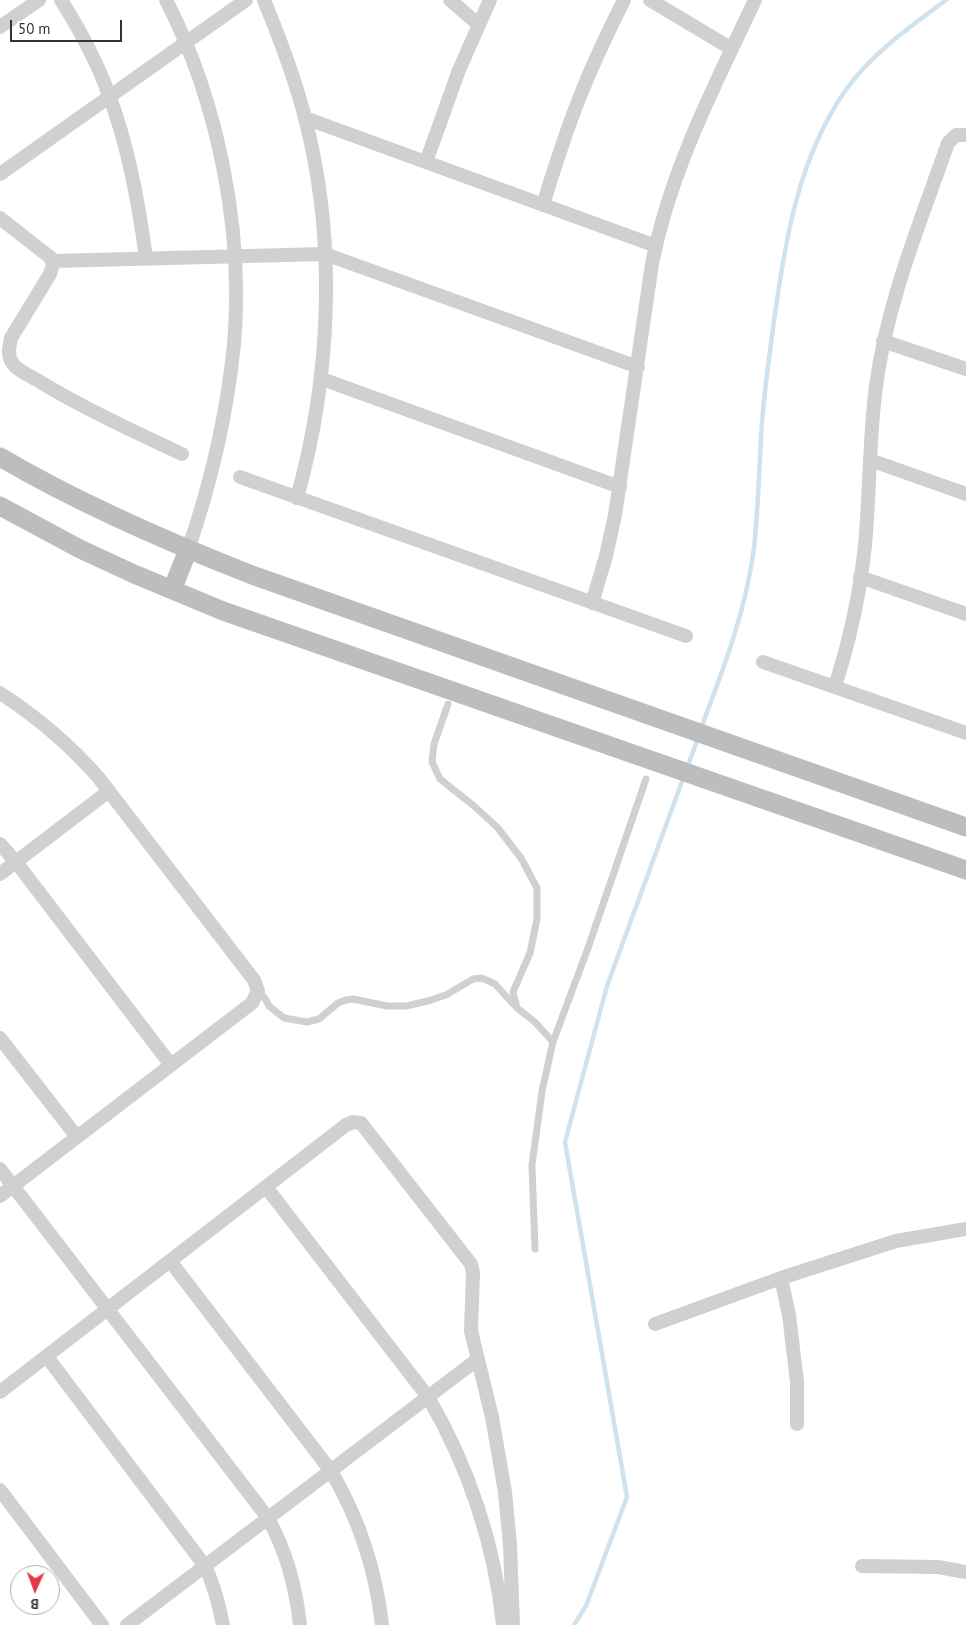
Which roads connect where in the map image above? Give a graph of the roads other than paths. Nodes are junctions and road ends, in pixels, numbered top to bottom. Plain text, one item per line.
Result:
1 (39, 0) edge
2 (61, 0) edge
3 (166, 0) edge
4 (246, 0) edge
5 (264, 0) edge
6 (450, 0) edge
7 (490, 0) edge
8 (624, 0) edge
9 (650, 0) edge
10 (755, 0) edge
11 (479, 25) junction
12 (0, 27) edge
13 (185, 43) junction
14 (732, 49) junction
15 (110, 96) junction
16 (305, 118) junction
17 (966, 135) edge
18 (426, 162) junction
19 (0, 174) edge
20 (543, 205) junction
21 (0, 218) edge
22 (656, 246) junction
23 (325, 254) junction
24 (235, 257) junction
25 (146, 259) junction
26 (53, 262) junction
27 (883, 341) junction
28 (638, 367) junction
29 (966, 370) edge
30 (322, 379) junction
31 (182, 454) dead end
32 (0, 457) edge
33 (870, 460) junction
34 (240, 477) dead end
35 (620, 487) junction
36 (966, 494) edge
37 (297, 498) junction
38 (0, 506) edge
39 (188, 550) junction
40 (860, 577) junction
41 (172, 590) junction
42 (592, 603) junction
43 (966, 614) edge
44 (686, 636) dead end
45 (763, 662) dead end
46 (835, 686) junction
47 (0, 693) edge
48 (448, 704) dead end
49 (966, 733) edge
50 (646, 779) dead end
51 (109, 791) junction
52 (966, 827) edge
53 (0, 844) edge
54 (16, 862) junction
55 (966, 870) edge
56 (0, 874) edge
57 (264, 997) dead end
58 (517, 1008) junction
59 (0, 1038) edge
60 (553, 1042) junction
61 (171, 1065) junction
62 (77, 1137) junction
63 (0, 1169) edge
64 (13, 1186) junction
65 (266, 1187) junction
66 (0, 1196) edge
67 (966, 1229) edge
68 (535, 1249) dead end
69 (170, 1261) junction
70 (781, 1278) junction
71 (108, 1309) junction
72 (655, 1324) dead end
73 (47, 1356) junction
74 (478, 1359) junction
75 (0, 1392) edge
76 (428, 1397) junction
77 (797, 1424) dead end
78 (330, 1470) junction
79 (0, 1490) edge
80 (268, 1518) junction
81 (205, 1566) junction
82 (862, 1566) dead end
83 (966, 1572) edge
84 (102, 1625) edge
85 (127, 1625) edge
86 (223, 1625) edge
87 (300, 1625) edge
88 (382, 1625) edge
89 (503, 1625) edge
90 (513, 1625) edge

1 - 12 street
2 - 15 street
3 - 13 street
4 - 13 street
5 - 16 street
6 - 11 street
7 - 11 street
8 - 20 street
9 - 14 street
10 - 14 street
11 - 18 street
13 - 15 street
13 - 24 street
14 - 22 street
15 - 19 street
15 - 25 street
16 - 18 street
16 - 23 street
17 - 27 street
18 - 20 street
20 - 22 street
21 - 26 street
22 - 28 street
23 - 24 street
23 - 28 street
23 - 30 street
24 - 25 street
24 - 39 street
25 - 26 street
26 - 31 street
27 - 29 street
27 - 33 street
28 - 35 street
30 - 35 street
30 - 37 street
32 - 39 street
33 - 36 street
33 - 40 street
34 - 37 street
35 - 42 street
37 - 42 street
38 - 41 street
39 - 41 street
39 - 52 street
40 - 43 street
40 - 46 street
41 - 55 street
42 - 44 street
45 - 46 street
46 - 49 street
47 - 51 street
48 - 58 lane
50 - 60 lane
51 - 54 street
51 - 61 street
53 - 54 street
54 - 56 street
54 - 61 street
57 - 58 lane
58 - 60 lane
59 - 62 street
60 - 68 lane
61 - 62 street
62 - 64 street
63 - 64 street
64 - 66 street
64 - 71 street
65 - 69 street
65 - 74 street
65 - 76 street
67 - 70 street
69 - 71 street
69 - 78 street
70 - 72 street
70 - 77 street
71 - 73 street
71 - 80 street
73 - 75 street
73 - 81 street
74 - 76 street
74 - 90 street
76 - 78 street
76 - 89 street
78 - 80 street
78 - 88 street
79 - 84 street
80 - 81 street
80 - 87 street
81 - 85 street
81 - 86 street
82 - 83 street

